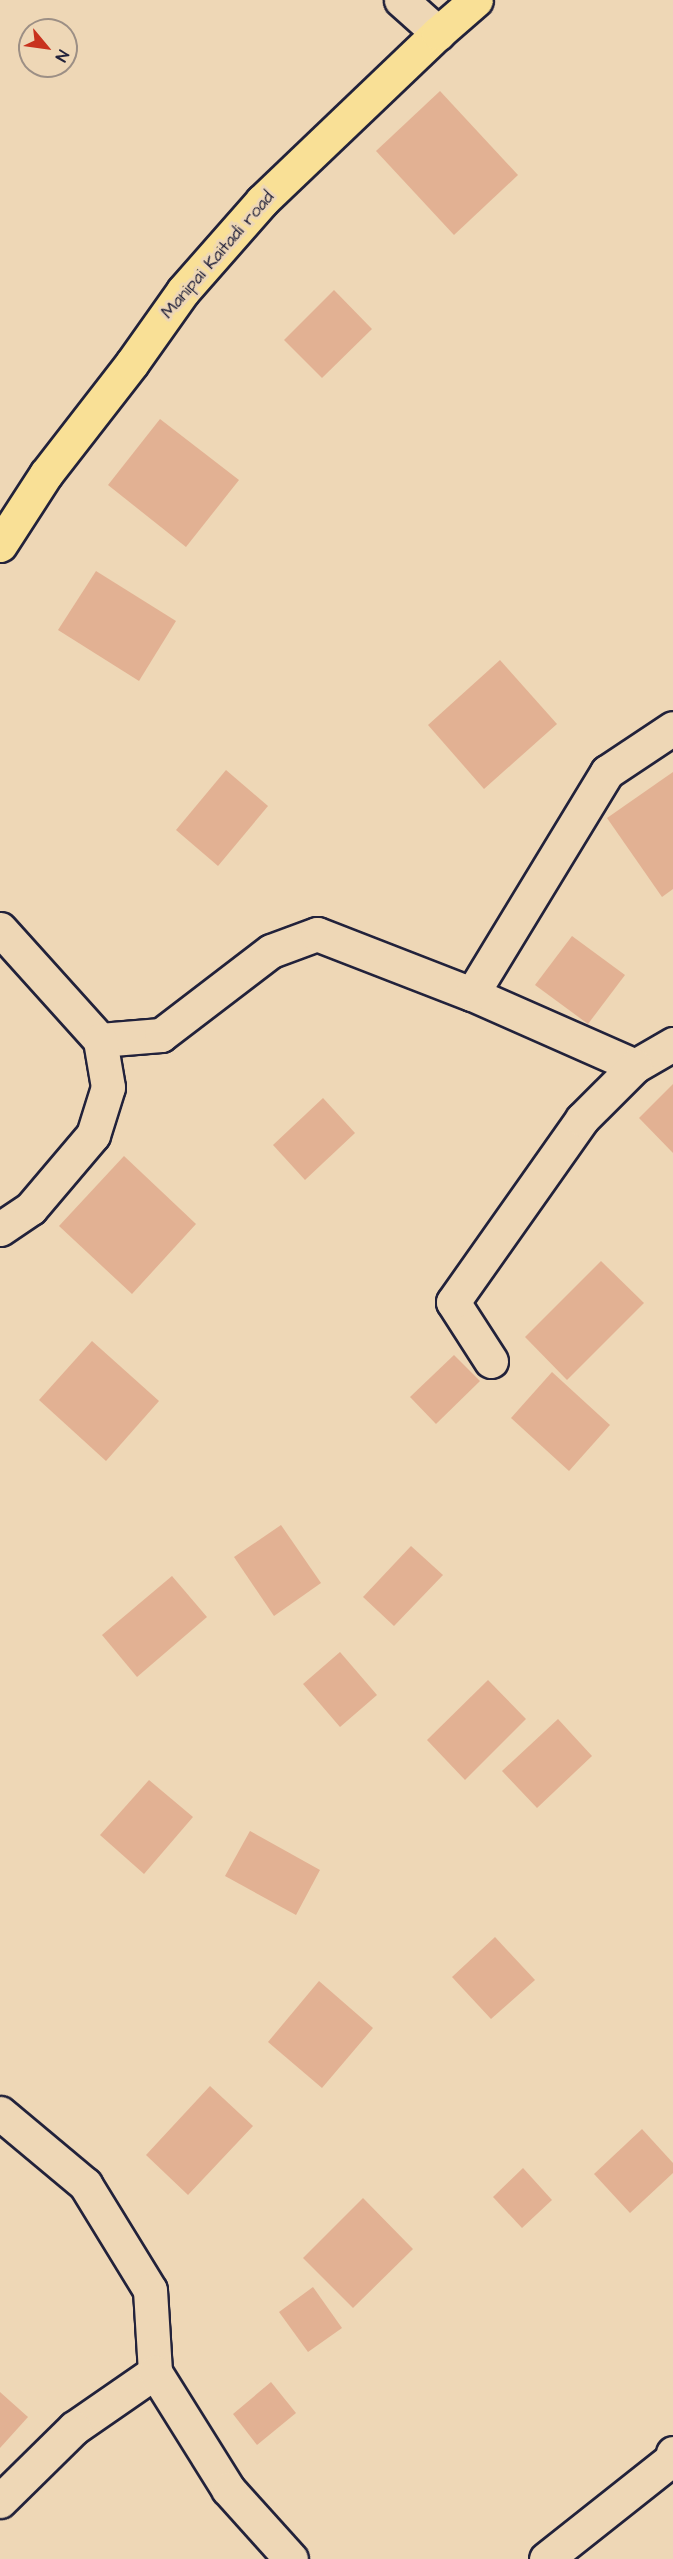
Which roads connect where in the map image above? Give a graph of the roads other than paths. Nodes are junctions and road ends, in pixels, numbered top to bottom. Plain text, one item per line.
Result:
1 (401, 0) edge
2 (476, 0) edge
3 (438, 33) junction
4 (0, 545) edge
5 (673, 728) edge
6 (0, 929) edge
7 (472, 994) junction
8 (100, 1040) junction
9 (673, 1044) edge
10 (635, 1066) junction
11 (0, 1229) edge
12 (491, 1361) dead end
13 (0, 2113) edge
14 (155, 2372) junction
15 (673, 2453) edge
16 (0, 2501) edge
17 (291, 2559) edge
18 (546, 2559) edge

1 - 3 street
2 - 3 main road, Manipai Kaitadi road
3 - 4 main road, Manipai Kaitadi road
5 - 7 street
6 - 8 street
7 - 8 street
7 - 10 street
8 - 11 street
9 - 10 street
10 - 12 street
13 - 14 street
14 - 16 street
14 - 17 street
15 - 18 street

